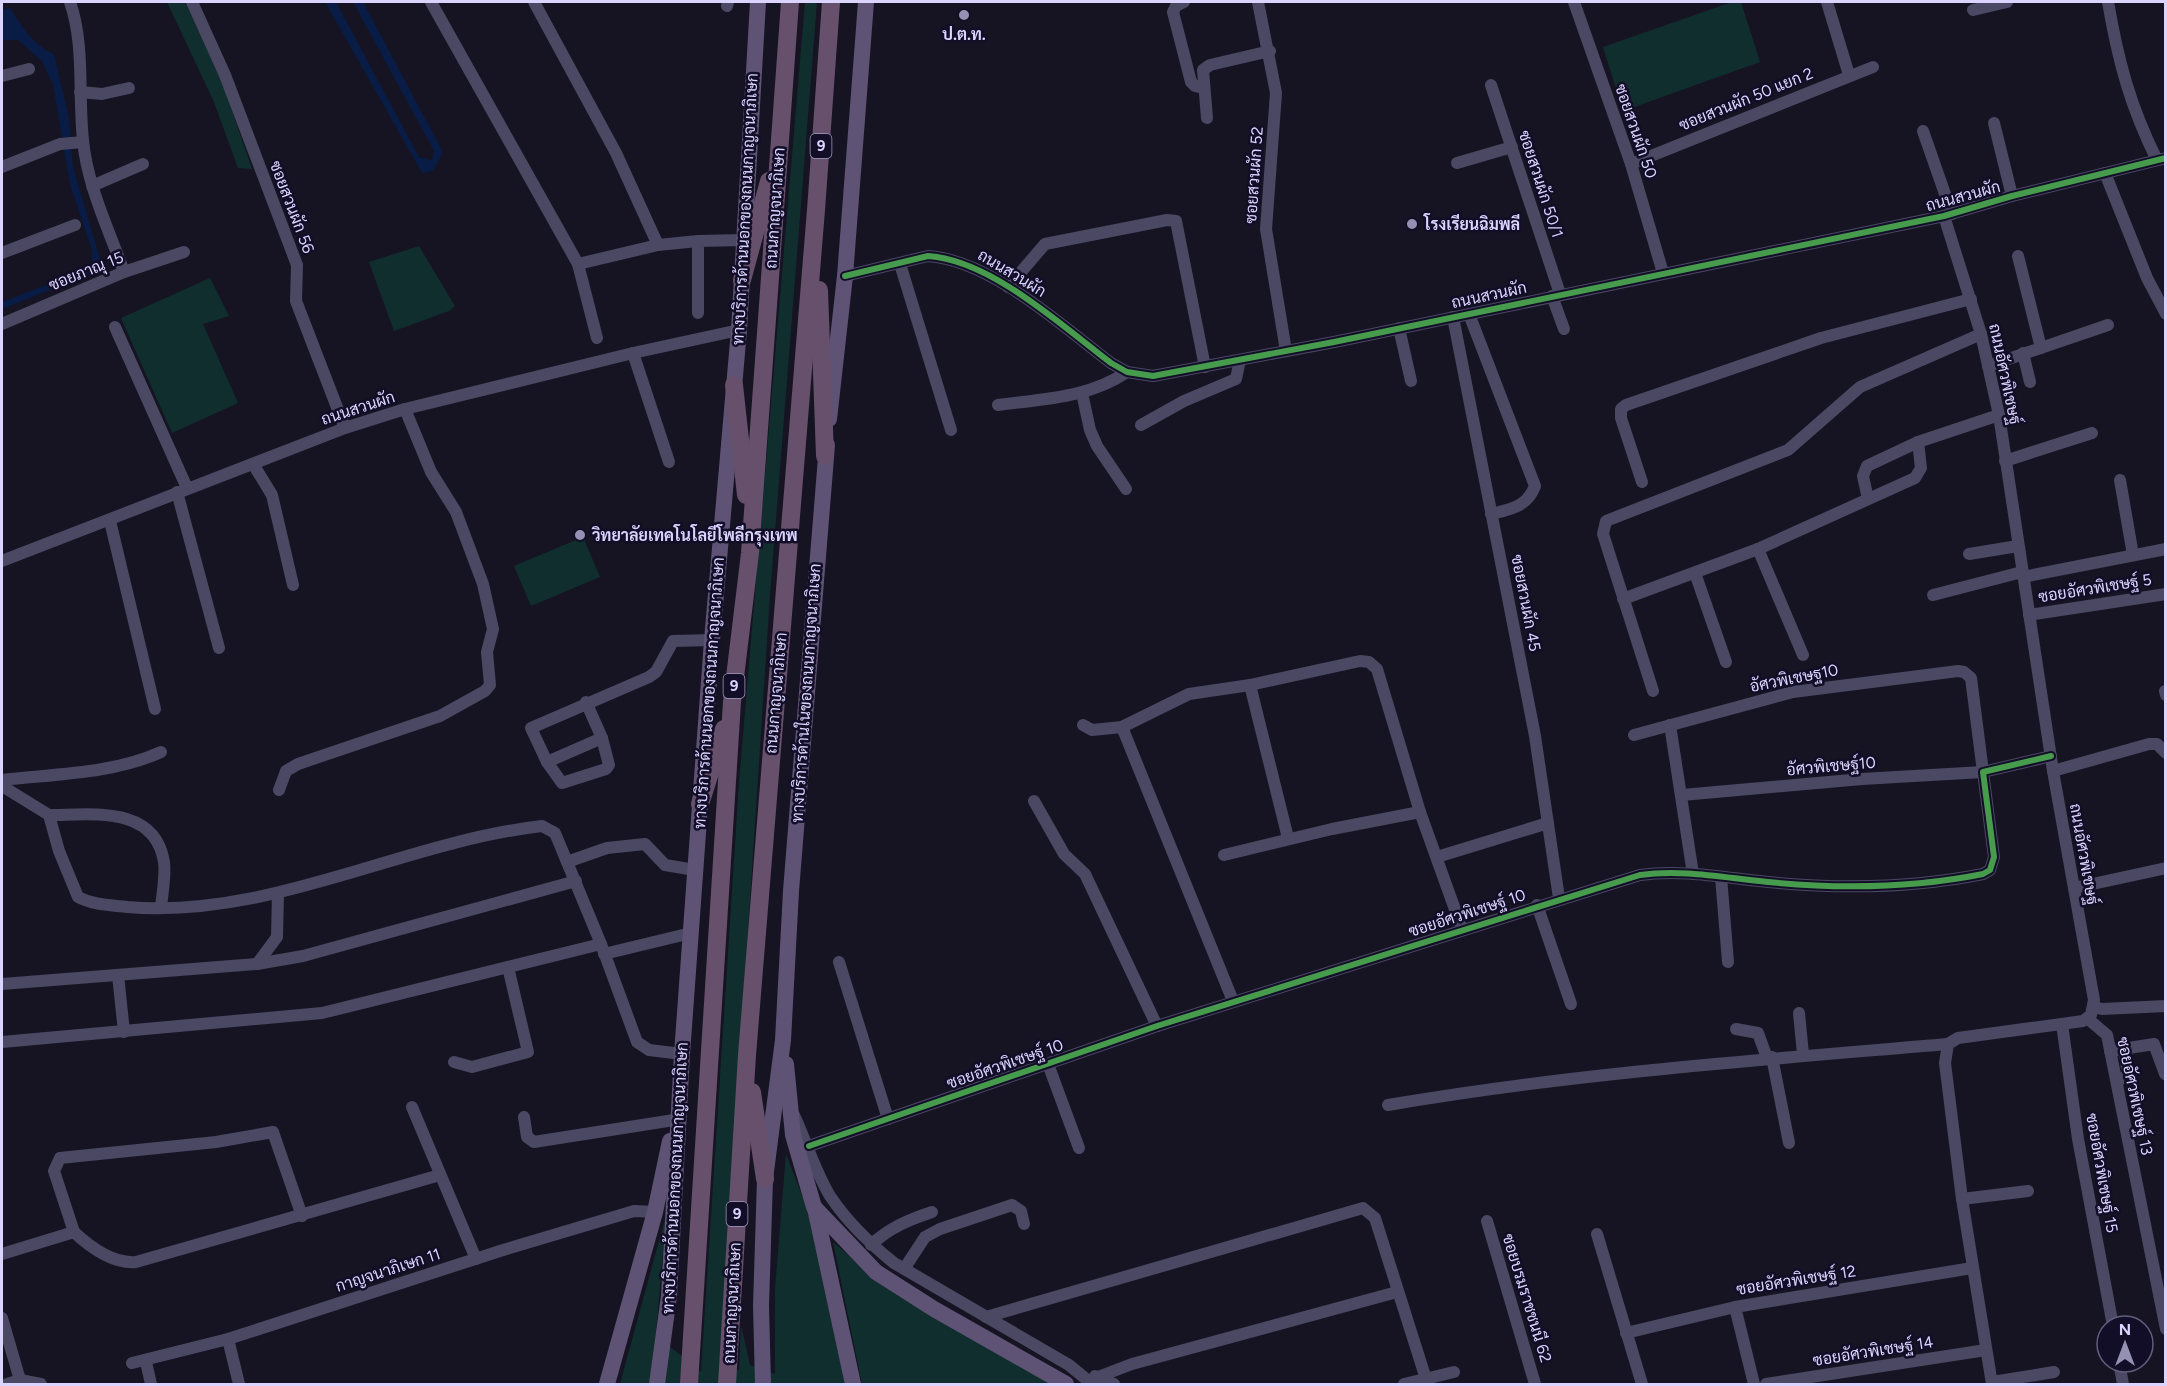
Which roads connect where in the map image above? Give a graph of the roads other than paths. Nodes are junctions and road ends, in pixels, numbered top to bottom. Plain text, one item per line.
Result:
1 (70, 2) edge
2 (192, 2) edge
3 (431, 2) edge
4 (534, 2) edge
5 (758, 2) edge
6 (790, 2) edge
7 (831, 2) edge
8 (866, 2) edge
9 (1184, 2) edge
10 (1258, 2) edge
11 (1574, 2) edge
12 (1827, 2) edge
13 (2007, 2) edge
14 (2108, 2) edge
15 (1973, 10) dead end
16 (1270, 51) junction
17 (1873, 67) dead end
18 (29, 69) dead end
19 (1849, 75) junction
20 (2, 76) edge
21 (1491, 85) dead end
22 (129, 88) dead end
23 (1203, 88) junction
24 (80, 92) junction
25 (1207, 117) dead end
26 (1994, 123) dead end
27 (1923, 131) dead end
28 (780, 139) junction
29 (78, 142) junction
30 (1512, 147) junction
31 (2161, 159) edge
32 (1457, 163) dead end
33 (143, 164) dead end
34 (1631, 164) junction
35 (2, 167) edge
36 (2104, 173) junction
37 (93, 186) junction
38 (2012, 196) junction
39 (816, 210) junction
40 (1948, 215) junction
41 (75, 225) dead end
42 (744, 240) junction
43 (699, 241) junction
44 (658, 244) junction
45 (184, 252) dead end
46 (2, 253) edge
47 (2018, 256) dead end
48 (578, 264) junction
49 (900, 264) junction
50 (124, 272) junction
51 (1663, 273) junction
52 (845, 276) junction
53 (742, 280) junction
54 (1008, 287) junction
55 (1556, 295) junction
56 (1971, 299) junction
57 (698, 313) dead end
58 (1469, 314) junction
59 (2166, 314) edge
60 (1453, 317) junction
61 (2, 324) edge
62 (2108, 325) dead end
63 (116, 327) dead end
64 (1399, 328) junction
65 (1564, 329) dead end
66 (739, 330) junction
67 (1981, 334) junction
68 (597, 338) dead end
69 (2041, 348) junction
70 (1286, 351) junction
71 (633, 353) junction
72 (2023, 353) junction
73 (1240, 360) junction
74 (1988, 366) junction
75 (1205, 367) junction
76 (1127, 372) junction
77 (1411, 381) dead end
78 (2030, 382) dead end
79 (734, 385) junction
80 (1082, 393) junction
81 (998, 405) dead end
82 (405, 409) junction
83 (1999, 415) junction
84 (1142, 425) dead end
85 (345, 428) junction
86 (951, 430) dead end
87 (2092, 433) dead end
88 (1918, 442) junction
89 (825, 456) junction
90 (2005, 461) junction
91 (669, 462) dead end
92 (253, 464) junction
93 (2120, 480) dead end
94 (1642, 482) dead end
95 (1126, 489) dead end
96 (182, 490) junction
97 (1868, 499) junction
98 (1491, 514) junction
99 (110, 521) junction
100 (751, 541) junction
101 (2018, 546) junction
102 (1758, 549) junction
103 (2166, 549) edge
104 (1969, 554) dead end
105 (2133, 555) junction
106 (2, 561) edge
107 (1695, 573) junction
108 (2023, 574) junction
109 (293, 585) dead end
110 (2166, 594) edge
111 (1933, 595) dead end
112 (1623, 599) junction
113 (2029, 615) junction
114 (712, 640) junction
115 (219, 648) dead end
116 (1803, 655) dead end
117 (1726, 662) dead end
118 (1250, 685) junction
119 (1653, 691) dead end
120 (586, 702) junction
121 (732, 702) junction
122 (155, 709) dead end
123 (1083, 725) dead end
124 (1670, 725) junction
125 (1122, 727) junction
126 (1634, 735) dead end
127 (602, 738) junction
128 (2164, 747) edge
129 (161, 752) dead end
130 (2051, 756) junction
131 (547, 762) junction
132 (2054, 771) junction
133 (1983, 772) junction
134 (2, 780) edge
135 (2, 786) edge
136 (279, 790) dead end
137 (1682, 795) junction
138 (1034, 801) dead end
139 (700, 804) junction
140 (1420, 812) junction
141 (49, 815) junction
142 (1548, 823) junction
143 (1288, 838) junction
144 (1224, 855) dead end
145 (1437, 857) junction
146 (567, 862) junction
147 (2166, 868) edge
148 (695, 870) junction
149 (1693, 874) junction
150 (1720, 877) junction
151 (576, 881) junction
152 (2074, 888) junction
153 (278, 893) junction
154 (1559, 898) junction
155 (1537, 905) junction
156 (161, 908) junction
157 (1462, 929) junction
158 (691, 933) junction
159 (603, 949) junction
160 (839, 962) dead end
161 (1728, 962) dead end
162 (257, 964) junction
163 (508, 967) junction
164 (118, 975) junction
165 (2, 984) edge
166 (1233, 1001) junction
167 (1571, 1004) dead end
168 (2166, 1006) edge
169 (2094, 1007) junction
170 (1799, 1013) dead end
171 (2088, 1019) junction
172 (2062, 1024) junction
173 (1157, 1026) junction
174 (1736, 1029) dead end
175 (124, 1032) junction
176 (783, 1040) junction
177 (2, 1042) edge
178 (1948, 1044) junction
179 (2124, 1048) junction
180 (2110, 1051) junction
181 (682, 1054) junction
182 (1803, 1054) junction
183 (747, 1055) junction
184 (1770, 1057) junction
185 (454, 1062) dead end
186 (1048, 1064) junction
187 (2165, 1074) edge
188 (2117, 1082) junction
189 (681, 1093) junction
190 (1388, 1105) dead end
191 (412, 1107) dead end
192 (791, 1108) junction
193 (524, 1117) dead end
194 (888, 1119) junction
195 (674, 1120) junction
196 (1789, 1143) dead end
197 (809, 1146) junction
198 (1079, 1148) dead end
199 (440, 1175) junction
200 (765, 1179) junction
201 (2028, 1191) dead end
202 (1962, 1199) junction
203 (814, 1207) junction
204 (655, 1212) junction
205 (932, 1212) dead end
206 (302, 1216) junction
207 (1487, 1221) dead end
208 (1024, 1224) dead end
209 (74, 1232) junction
210 (1597, 1234) dead end
211 (871, 1245) junction
212 (2, 1254) edge
213 (476, 1259) junction
214 (1972, 1268) junction
215 (904, 1269) junction
216 (1397, 1292) junction
217 (1735, 1307) junction
218 (2111, 1314) edge
219 (986, 1317) junction
220 (2, 1318) edge
221 (2166, 1329) edge
222 (1626, 1333) junction
223 (228, 1339) junction
224 (1986, 1350) junction
225 (146, 1362) junction
226 (132, 1363) dead end
227 (1454, 1372) dead end
228 (2054, 1372) dead end
229 (690, 1378) edge
230 (727, 1379) edge
231 (1426, 1379) junction
232 (20, 1380) junction
233 (1095, 1381) edge
234 (1992, 1383) edge
235 (7, 1384) edge
236 (41, 1384) edge
237 (151, 1384) edge
238 (239, 1384) edge
239 (607, 1384) edge
240 (657, 1384) edge
241 (763, 1384) edge
242 (853, 1384) edge
243 (1066, 1384) edge
244 (1114, 1384) edge
245 (1404, 1384) edge
246 (1535, 1384) edge
247 (1642, 1384) edge
248 (1754, 1384) edge
249 (1766, 1384) edge

1 - 24 street
2 - 85 street, ซอยสวนผัก 56
3 - 48 street
4 - 44 street
5 - 42 main road, ทางบริการด้านนอกของถนนกาญจนาภิเษก
6 - 28 highway, ถนนกาญจนาภิเษก / 9
7 - 39 highway, ถนนกาญจนาภิเษก / 9
8 - 52 main road, ทางบริการด้านในของถนนกาญจนาภิเษก
9 - 23 street
10 - 16 street, ซอยสวนผัก 52
11 - 34 street, ซอยสวนผัก 50
12 - 19 street
13 - 15 street
14 - 31 street
16 - 23 street
16 - 70 street, ซอยสวนผัก 52
17 - 19 street, ซอยสวนผัก 50 แยก 2
18 - 20 street
19 - 34 street, ซอยสวนผัก 50 แยก 2
21 - 30 street, ซอยสวนผัก 50/1
22 - 24 street
23 - 25 street
24 - 29 street
26 - 38 street
27 - 40 street, ถนนอัศวพิเชษฐ์
28 - 53 highway
28 - 100 highway, ถนนกาญจนาภิเษก / 9
29 - 35 street
29 - 37 street
30 - 32 street
30 - 55 street, ซอยสวนผัก 50/1
31 - 36 street, ถนนสวนผัก
33 - 37 street
34 - 51 street, ซอยสวนผัก 50
36 - 38 street, ถนนสวนผัก
36 - 59 street
37 - 50 street
38 - 40 street, ถนนสวนผัก
39 - 89 highway
39 - 183 highway, ถนนกาญจนาภิเษก / 9
40 - 51 street, ถนนสวนผัก
40 - 56 street, ถนนอัศวพิเชษฐ์
41 - 46 street
42 - 43 street
42 - 53 main road, ทางบริการด้านนอกของถนนกาญจนาภิเษก
43 - 44 street
43 - 57 street
44 - 48 street
45 - 50 street, ซอยภาณุ 15
47 - 69 street
48 - 68 street
49 - 52 street, ถนนสวนผัก
49 - 54 street, ถนนสวนผัก
49 - 86 street
50 - 61 street, ซอยภาณุ 15
51 - 55 street, ถนนสวนผัก
52 - 89 main road, ทางบริการด้านในของถนนกาญจนาภิเษก
53 - 66 main road, ทางบริการด้านนอกของถนนกาญจนาภิเษก
54 - 75 street
54 - 76 street, ถนนสวนผัก
55 - 58 street, ถนนสวนผัก
55 - 65 street, ซอยสวนผัก 50/1
56 - 67 street, ถนนอัศวพิเชษฐ์
56 - 94 street
58 - 60 street, ถนนสวนผัก
58 - 98 street
60 - 64 street, ถนนสวนผัก
60 - 98 street, ซอยสวนผัก 45
62 - 69 street
63 - 96 street
64 - 70 street, ถนนสวนผัก
64 - 77 street
66 - 71 street, ถนนสวนผัก
66 - 79 main road, ทางบริการด้านนอกของถนนกาญจนาภิเษก
67 - 74 street, ถนนอัศวพิเชษฐ์
67 - 112 street
69 - 72 street
70 - 73 street, ถนนสวนผัก
71 - 82 street, ถนนสวนผัก
71 - 91 street
72 - 74 street
72 - 78 street
73 - 75 street, ถนนสวนผัก
73 - 84 street
74 - 83 street, ถนนอัศวพิเชษฐ์
75 - 76 street, ถนนสวนผัก
76 - 80 street
79 - 100 highway
79 - 114 main road, ทางบริการด้านนอกของถนนกาญจนาภิเษก
80 - 81 street
80 - 95 street
82 - 85 street, ถนนสวนผัก
82 - 136 street
83 - 88 street
83 - 90 street, ถนนอัศวพิเชษฐ์
85 - 92 street, ถนนสวนผัก
87 - 90 street
88 - 97 street
88 - 97 street
89 - 176 main road, ทางบริการด้านในของถนนกาญจนาภิเษก
90 - 101 street, ถนนอัศวพิเชษฐ์
92 - 96 street, ถนนสวนผัก
92 - 109 street
93 - 105 street
96 - 99 street, ถนนสวนผัก
96 - 115 street
97 - 102 street
98 - 142 street, ซอยสวนผัก 45
99 - 106 street, ถนนสวนผัก
99 - 122 street
100 - 121 highway, ถนนกาญจนาภิเษก / 9
101 - 104 street
101 - 108 street, ถนนอัศวพิเชษฐ์
102 - 107 street
102 - 116 street
103 - 105 street
105 - 108 street
107 - 112 street
107 - 117 street
108 - 111 street
108 - 113 street, ถนนอัศวพิเชษฐ์
110 - 113 street, ซอยอัศวพิเชษฐ์ 5
112 - 119 street
113 - 130 street, ถนนอัศวพิเชษฐ์
114 - 120 street
114 - 139 main road, ทางบริการด้านนอกของถนนกาญจนาภิเษก
118 - 125 street
118 - 140 street
118 - 143 street
120 - 127 street
120 - 131 street
121 - 139 highway
121 - 229 highway, ถนนกาญจนาภิเษก / 9
123 - 125 street
124 - 126 street, อัศวพิเชษฐ10
124 - 133 street, อัศวพิเชษฐ10
124 - 137 street
125 - 166 street
127 - 131 street
127 - 131 street
128 - 132 street
129 - 134 street
130 - 132 street, ถนนอัศวพิเชษฐ์
130 - 133 street
132 - 152 street, ถนนอัศวพิเชษฐ์
133 - 137 street, อัศวพิเชษฐ์10
133 - 150 street, ซอยอัศวพิเชษฐ์ 10
135 - 141 street
137 - 149 street
138 - 173 street
139 - 148 main road, ทางบริการด้านนอกของถนนกาญจนาภิเษก
140 - 143 street
140 - 145 street
141 - 156 street
141 - 156 street
142 - 145 street
142 - 154 street, ซอยสวนผัก 45
143 - 144 street
145 - 157 street
146 - 148 street
146 - 151 street
146 - 153 street
147 - 152 street
148 - 158 main road, ทางบริการด้านนอกของถนนกาญจนาภิเษก
149 - 150 street, ซอยอัศวพิเชษฐ์ 10
149 - 154 street, ซอยอัศวพิเชษฐ์ 10
150 - 161 street
151 - 159 street
151 - 162 street
152 - 169 street, ถนนอัศวพิเชษฐ์
153 - 156 street
153 - 162 street
154 - 155 street, ซอยอัศวพิเชษฐ์ 10
155 - 157 street, ซอยอัศวพิเชษฐ์ 10
155 - 167 street
157 - 166 street, ซอยอัศวพิเชษฐ์ 10
158 - 159 street
158 - 181 main road, ทางบริการด้านนอกของถนนกาญจนาภิเษก
159 - 163 street
159 - 181 street
160 - 194 street
162 - 164 street
163 - 175 street
163 - 185 street
164 - 165 street
164 - 175 street
166 - 173 street, ซอยอัศวพิเชษฐ์ 10
168 - 169 street
169 - 171 street
170 - 182 street
171 - 172 street
171 - 180 street, ซอยอัศวพิเชษฐ์ 13
172 - 178 street
172 - 218 street, ซอยอัศวพิเชษฐ์ 15
173 - 186 street, ซอยอัศวพิเชษฐ์ 10
174 - 184 street
175 - 177 street
176 - 192 main road
176 - 200 main road, ทางบริการด้านในของถนนกาญจนาภิเษก
178 - 182 street
178 - 202 street
179 - 180 street
179 - 187 street
179 - 188 street
180 - 188 street, ซอยอัศวพิเชษฐ์ 13
181 - 189 main road, ทางบริการด้านนอกของถนนกาญจนาภิเษก
182 - 184 street
183 - 200 highway
183 - 230 highway, ถนนกาญจนาภิเษก / 9
184 - 190 street
184 - 196 street
186 - 194 street, ซอยอัศวพิเชษฐ์ 10
186 - 198 street
188 - 221 street, ซอยอัศวพิเชษฐ์ 13
189 - 195 main road
189 - 240 main road, ทางบริการด้านนอกของถนนกาญจนาภิเษก
191 - 199 street
192 - 197 street
192 - 203 main road
193 - 195 street
194 - 197 street, ซอยอัศวพิเชษฐ์ 10
195 - 204 main road
197 - 211 street
199 - 206 street
199 - 213 street
200 - 241 main road, ทางบริการด้านในของถนนกาญจนาภิเษก
201 - 202 street
202 - 214 street
203 - 242 main road
203 - 243 main road
204 - 213 street, กาญจนาภิเษก 11
204 - 239 main road
205 - 211 street
206 - 209 street
206 - 209 street
207 - 246 street, ซอยบรมราชชนนี 62
208 - 215 street
209 - 212 street
210 - 222 street
211 - 215 street
213 - 223 street, กาญจนาภิเษก 11
214 - 217 street, ซอยอัศวพิเชษฐ์ 12
214 - 224 street
215 - 219 street
216 - 219 street
216 - 231 street
216 - 233 street
217 - 222 street, ซอยอัศวพิเชษฐ์ 12
217 - 248 street
219 - 233 street
220 - 232 street
222 - 247 street
223 - 225 street, กาญจนาภิเษก 11
223 - 238 street
224 - 234 street
224 - 249 street, ซอยอัศวพิเชษฐ์ 14
225 - 226 street, กาญจนาภิเษก 11
225 - 237 street
227 - 231 street
228 - 234 street
231 - 245 street
232 - 235 street
232 - 236 street
233 - 244 street

